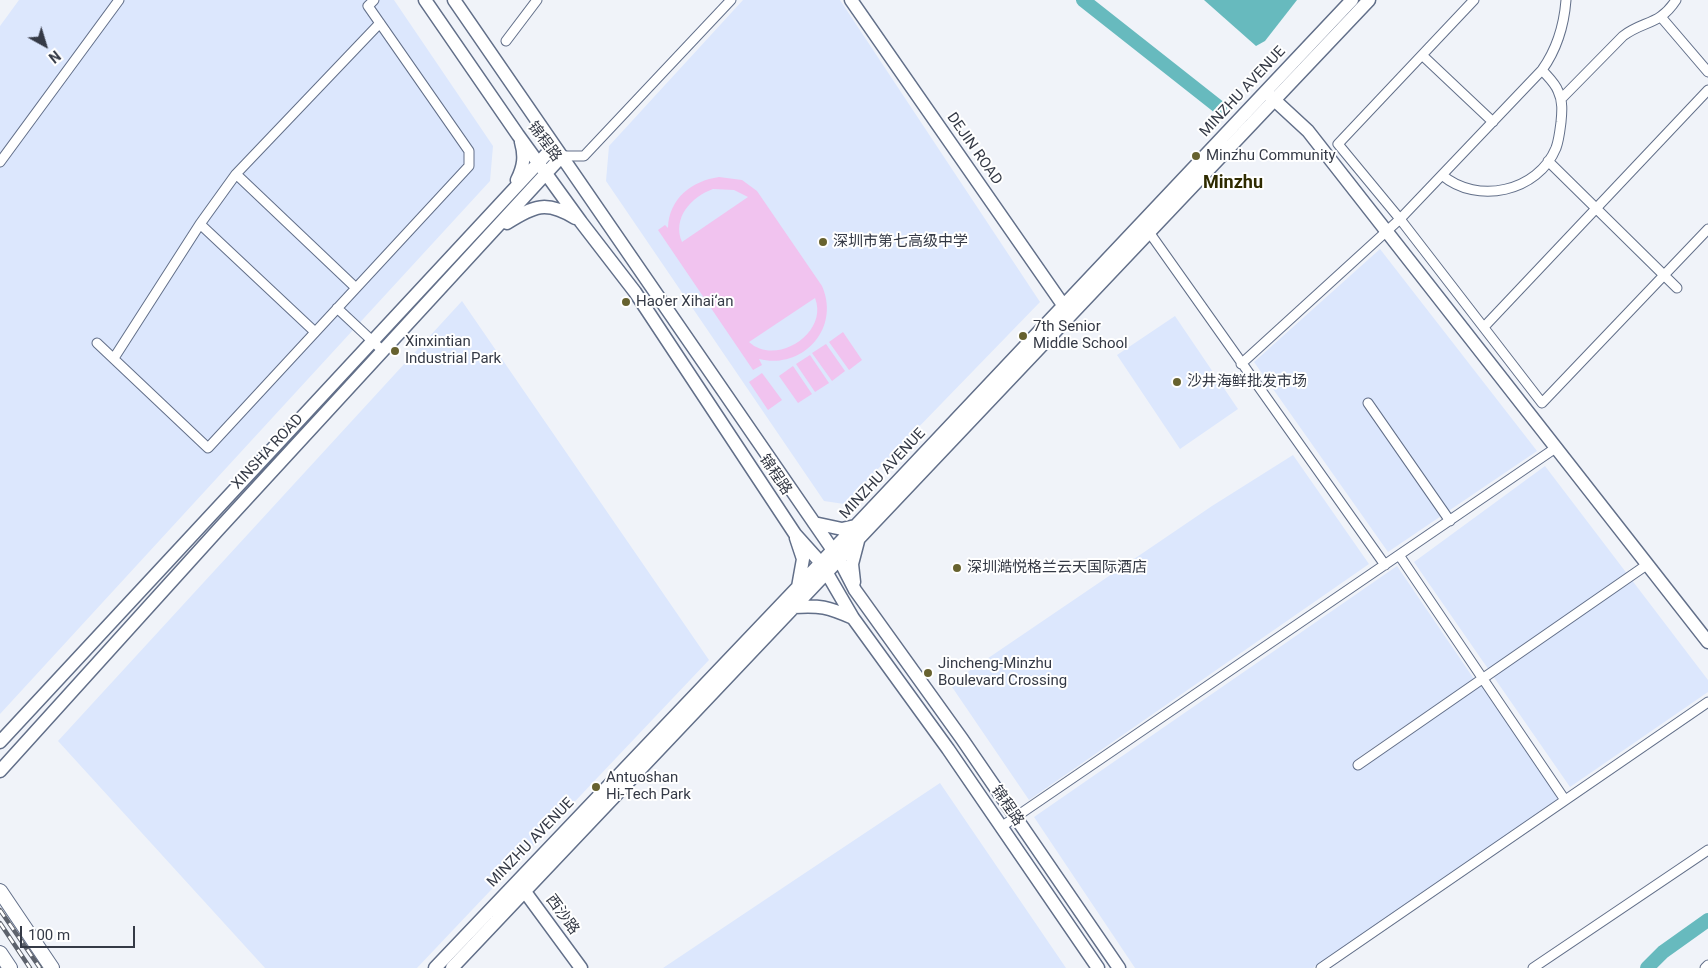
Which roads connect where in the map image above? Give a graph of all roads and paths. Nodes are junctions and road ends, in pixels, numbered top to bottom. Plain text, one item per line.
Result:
1 (119, 0) edge
2 (374, 0) edge
3 (424, 0) edge
4 (454, 0) edge
5 (537, 0) edge
6 (731, 0) edge
7 (851, 0) edge
8 (1352, 0) edge
9 (1370, 0) edge
10 (1474, 0) edge
11 (1566, 0) edge
12 (1676, 0) edge
13 (1661, 17) junction
14 (380, 23) junction
15 (506, 41) dead end
16 (1422, 55) junction
17 (1542, 70) junction
18 (1708, 72) edge
19 (1708, 90) edge
20 (1270, 96) junction
21 (1561, 99) junction
22 (1493, 122) junction
23 (520, 137) junction
24 (554, 146) junction
25 (562, 156) junction
26 (1548, 161) junction
27 (0, 162) edge
28 (539, 162) junction
29 (547, 173) junction
30 (236, 174) junction
31 (1442, 175) junction
32 (511, 192) junction
33 (1597, 209) junction
34 (1400, 219) junction
35 (581, 222) junction
36 (200, 224) junction
37 (1708, 229) edge
38 (494, 230) junction
39 (1387, 231) junction
40 (1149, 232) junction
41 (1665, 276) junction
42 (356, 288) junction
43 (1677, 288) dead end
44 (337, 308) junction
45 (1067, 311) junction
46 (1484, 327) junction
47 (315, 332) junction
48 (372, 341) junction
49 (97, 343) dead end
50 (383, 351) junction
51 (114, 358) junction
52 (1241, 364) junction
53 (1368, 403) dead end
54 (1557, 448) junction
55 (1450, 521) junction
56 (814, 523) junction
57 (855, 526) junction
58 (795, 534) junction
59 (859, 540) junction
60 (836, 555) junction
61 (1399, 555) junction
62 (1385, 564) junction
63 (1648, 564) junction
64 (824, 568) junction
65 (798, 587) junction
66 (855, 590) junction
67 (794, 607) junction
68 (853, 618) junction
69 (1708, 642) edge
70 (1484, 680) junction
71 (1708, 703) edge
72 (0, 742) edge
73 (1358, 766) dead end
74 (0, 771) edge
75 (1565, 800) junction
76 (1016, 817) junction
77 (1002, 827) junction
78 (1708, 850) edge
79 (521, 887) junction
80 (0, 892) edge
81 (0, 953) edge
82 (1708, 965) edge
83 (10, 968) edge
84 (52, 968) edge
85 (435, 968) edge
86 (452, 968) edge
87 (581, 968) edge
88 (1098, 968) edge
89 (1119, 968) edge
90 (1321, 968) edge
91 (1533, 968) edge
92 (1705, 968) edge

1 - 27 street
2 - 14 street
3 - 23 main road, 锦程路
4 - 24 main road, 锦程路
5 - 15 street
6 - 25 street
7 - 45 main road, DEJIN ROAD
8 - 20 main road, MINZHU AVENUE
9 - 20 main road, MINZHU AVENUE
10 - 16 street
11 - 17 street
12 - 13 street
13 - 18 street
13 - 21 street
14 - 30 street
14 - 42 street
16 - 22 street
16 - 34 street
17 - 21 street
17 - 22 street
19 - 33 street
20 - 39 main road
20 - 40 main road, MINZHU AVENUE
20 - 45 main road, MINZHU AVENUE
21 - 26 street
22 - 31 street
23 - 28 main road, 锦程路
23 - 32 main road
24 - 25 main road, 锦程路
24 - 28 main road, XINSHA ROAD
25 - 29 main road, XINSHA ROAD
25 - 56 main road, 锦程路
26 - 31 street
26 - 33 street
28 - 29 main road, 锦程路
28 - 32 main road, XINSHA ROAD
29 - 35 main road, 锦程路
29 - 38 main road, XINSHA ROAD
30 - 36 street
30 - 42 street
31 - 34 street
32 - 48 main road, XINSHA ROAD
33 - 41 street
33 - 46 street
34 - 39 street
34 - 46 street
35 - 38 main road
35 - 58 main road, 锦程路
36 - 47 street
36 - 51 street
37 - 41 street
38 - 50 main road, XINSHA ROAD
39 - 52 street
39 - 54 main road
40 - 45 main road, MINZHU AVENUE
40 - 52 street
41 - 43 street
41 - 46 street
42 - 44 street
44 - 47 street
44 - 48 street
45 - 57 main road, MINZHU AVENUE
45 - 59 main road, MINZHU AVENUE
47 - 51 street
48 - 50 street
48 - 72 main road, XINSHA ROAD
49 - 51 street
50 - 74 main road, XINSHA ROAD
52 - 62 street
53 - 55 street
54 - 55 street
54 - 63 main road
55 - 61 street
56 - 57 main road
56 - 60 main road, 锦程路
57 - 60 main road, MINZHU AVENUE
58 - 64 main road, 锦程路
58 - 65 main road
59 - 60 main road, MINZHU AVENUE
59 - 66 main road
60 - 64 main road, MINZHU AVENUE
60 - 66 main road, 锦程路
61 - 62 street
61 - 70 street
62 - 76 street
63 - 69 main road
63 - 70 street
64 - 65 main road, MINZHU AVENUE
64 - 67 main road, MINZHU AVENUE
64 - 68 main road, 锦程路
65 - 79 main road, MINZHU AVENUE
66 - 76 main road, 锦程路
67 - 68 main road
67 - 79 main road, MINZHU AVENUE
68 - 77 main road, 锦程路
70 - 73 street
70 - 75 street
71 - 75 street
75 - 90 street
76 - 77 street
76 - 89 main road, 锦程路
77 - 88 main road, 锦程路
78 - 91 street
79 - 85 main road, MINZHU AVENUE
79 - 86 main road, MINZHU AVENUE
79 - 87 main road, 西沙路
80 - 84 main road
81 - 83 main road
82 - 92 street

